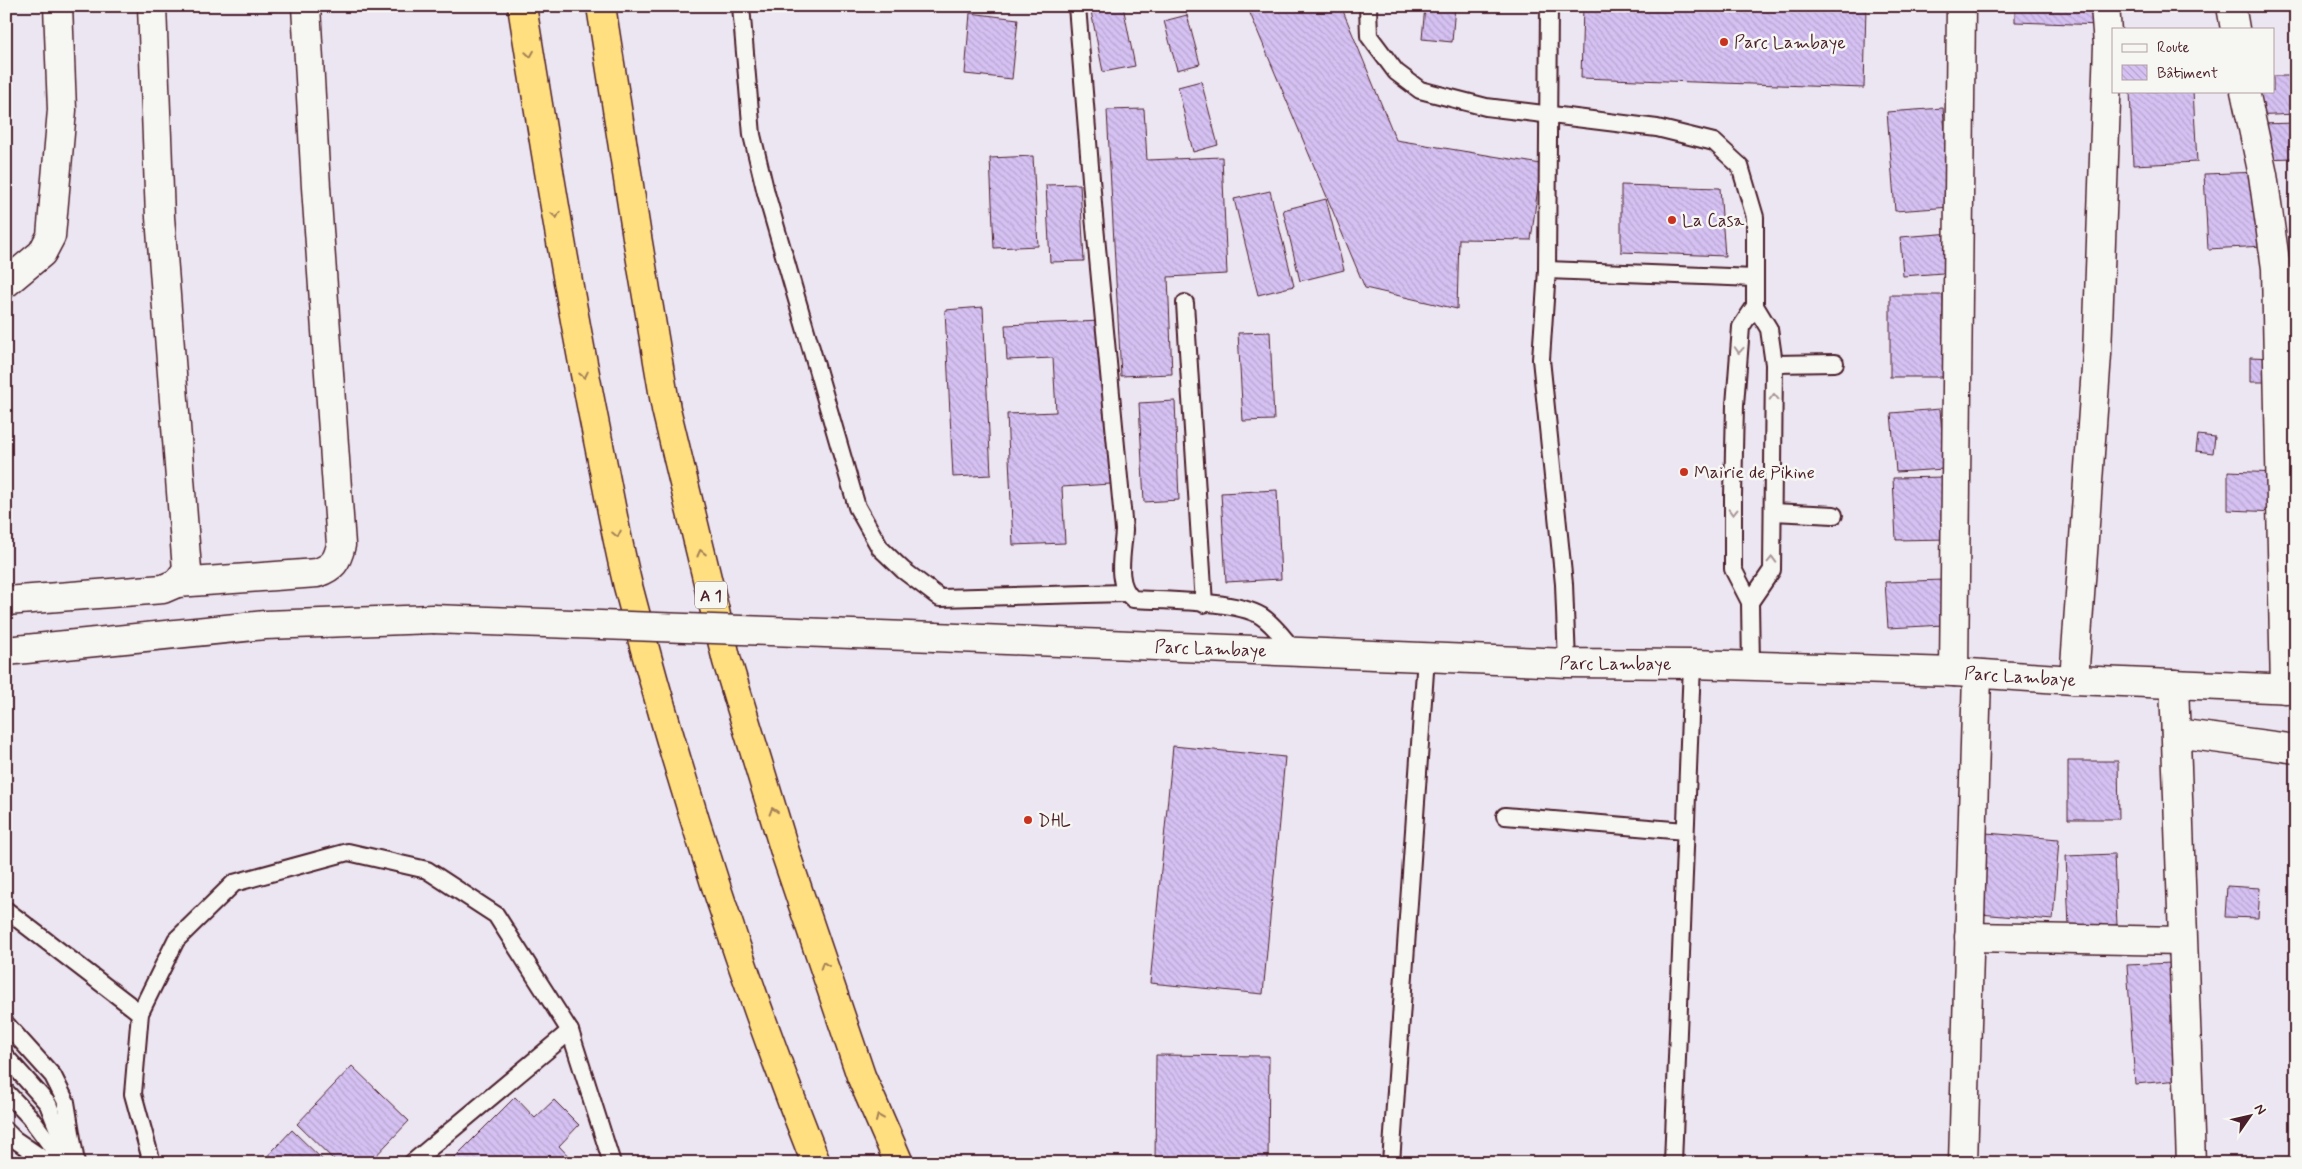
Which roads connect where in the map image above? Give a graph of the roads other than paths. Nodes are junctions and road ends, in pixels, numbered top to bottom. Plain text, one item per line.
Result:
1 (58, 6) edge
2 (152, 6) edge
3 (306, 6) edge
4 (522, 6) edge
5 (601, 6) edge
6 (741, 6) edge
7 (1077, 6) edge
8 (1368, 6) edge
9 (1549, 6) edge
10 (1961, 6) edge
11 (2105, 6) edge
12 (2231, 6) edge
13 (2235, 28) edge
14 (2245, 92) edge
15 (1549, 114) junction
16 (1547, 270) junction
17 (1755, 278) junction
18 (6, 283) edge
19 (1185, 304) dead end
20 (1756, 306) junction
21 (1835, 362) dead end
22 (1774, 364) junction
23 (1773, 512) junction
24 (1834, 515) dead end
25 (177, 583) junction
26 (1125, 592) junction
27 (6, 601) edge
28 (1750, 602) junction
29 (1204, 604) junction
30 (6, 651) edge
31 (1296, 652) junction
32 (1426, 657) junction
33 (1567, 663) junction
34 (1692, 664) junction
35 (1751, 666) junction
36 (1966, 674) junction
37 (2074, 680) junction
38 (2174, 684) junction
39 (2291, 689) edge
40 (2176, 732) junction
41 (2296, 749) edge
42 (1505, 816) dead end
43 (1685, 831) junction
44 (6, 910) edge
45 (1970, 937) junction
46 (2182, 942) junction
47 (140, 1012) junction
48 (6, 1024) edge
49 (570, 1031) junction
50 (6, 1057) edge
51 (6, 1092) edge
52 (6, 1131) edge
53 (49, 1163) edge
54 (64, 1163) edge
55 (71, 1163) edge
56 (76, 1163) edge
57 (152, 1163) edge
58 (412, 1163) edge
59 (612, 1163) edge
60 (816, 1163) edge
61 (898, 1163) edge
62 (1391, 1163) edge
63 (1673, 1163) edge
64 (1963, 1163) edge
65 (2191, 1163) edge

1 - 18 street
2 - 25 street
3 - 25 street
4 -> 60 highway
61 -> 5 highway, A 1
6 - 26 lane
7 - 26 lane
8 - 15 lane
9 - 15 lane
10 - 36 street
11 - 37 street
12 - 13 street
14 - 39 street
15 - 16 lane
15 - 17 lane
16 - 17 lane
16 - 33 lane
17 - 20 lane
19 - 29 lane
20 - 22 lane
20 -> 28 lane
21 - 22 lane
23 -> 22 lane
23 - 24 lane
28 -> 23 lane
25 - 27 street
26 - 29 lane
28 - 35 lane
29 - 31 lane
30 - 31 street, Parc Lambaye, bridge
31 - 32 street, Parc Lambaye
32 - 33 street, Parc Lambaye
32 - 62 lane
33 - 34 street, Parc Lambaye
34 - 35 street, Parc Lambaye
34 - 43 lane
35 - 36 street, Parc Lambaye
36 - 37 street, Parc Lambaye
36 - 45 street
37 - 38 street, Parc Lambaye
38 - 39 street, Parc Lambaye
38 - 40 street
40 - 41 street
40 - 46 street
42 - 43 lane
43 - 63 lane
44 - 47 lane
45 - 46 street
45 - 64 street
46 - 65 street
47 - 49 lane
47 - 57 lane
48 - 56 lane
49 - 58 lane
49 - 59 lane
50 - 55 lane
51 - 54 lane
52 - 53 lane

